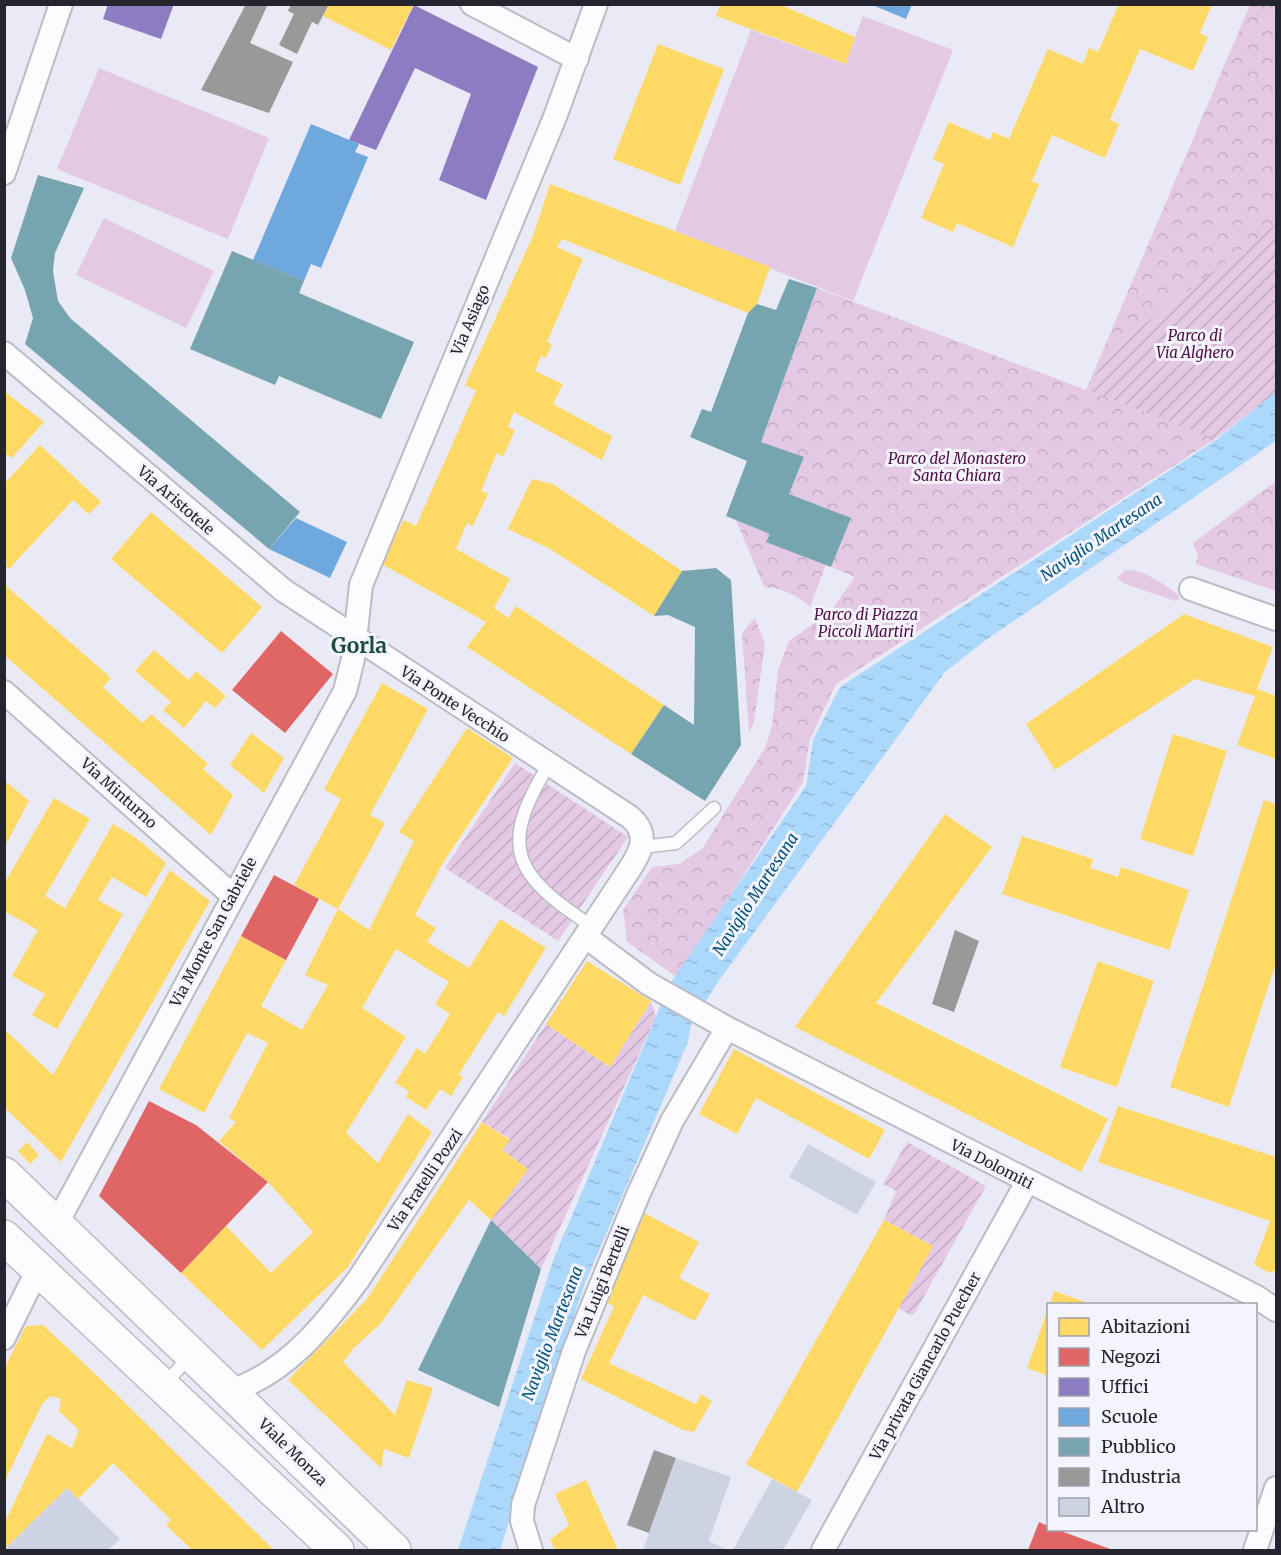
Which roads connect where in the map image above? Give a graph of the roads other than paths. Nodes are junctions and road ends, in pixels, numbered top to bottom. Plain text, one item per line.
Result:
1 (61, 4) edge
2 (472, 4) edge
3 (596, 4) edge
4 (577, 59) junction
5 (4, 173) edge
6 (4, 353) edge
7 (1191, 589) dead end
8 (1276, 620) edge
9 (355, 637) junction
10 (4, 692) edge
11 (549, 764) junction
12 (714, 808) dead end
13 (642, 847) junction
14 (232, 895) junction
15 (590, 932) junction
16 (717, 1023) junction
17 (4, 1174) edge
18 (1027, 1182) junction
19 (57, 1223) junction
20 (4, 1237) edge
21 (38, 1269) junction
22 (1276, 1310) edge
23 (4, 1338) edge
24 (192, 1354) junction
25 (163, 1386) junction
26 (231, 1391) junction
27 (1276, 1488) edge
28 (337, 1551) edge
29 (394, 1551) edge
30 (531, 1551) edge
31 (823, 1551) edge
32 (1255, 1551) edge

1 - 5 street
2 - 4 street
3 - 4 street, Via Asiago
4 - 9 street, Via Asiago
6 - 9 street, Via Aristotele
7 - 8 street
9 - 11 street, Via Ponte Vecchio
9 - 14 street, Via Monte San Gabriele
10 - 14 street, Via Minturno
11 - 13 street, Via Ponte Vecchio
11 - 15 lane
12 - 13 lane
13 - 15 street, Via Fratelli Pozzi
14 - 19 street, Via Monte San Gabriele
15 - 16 street, Via Dolomiti
15 - 26 street, Via Fratelli Pozzi
16 - 18 street, Via Dolomiti
16 - 30 street, Via Luigi Bertelli
17 - 19 main road, Viale Monza
18 - 22 street, Via Dolomiti
18 - 31 street, Via privata Giancarlo Puecher
19 - 21 main road
19 - 24 main road, Viale Monza
20 - 21 main road
21 - 23 street
21 - 25 main road
24 - 25 lane
24 - 26 main road, Viale Monza
25 - 28 main road
26 - 29 main road, Viale Monza
27 - 32 street

